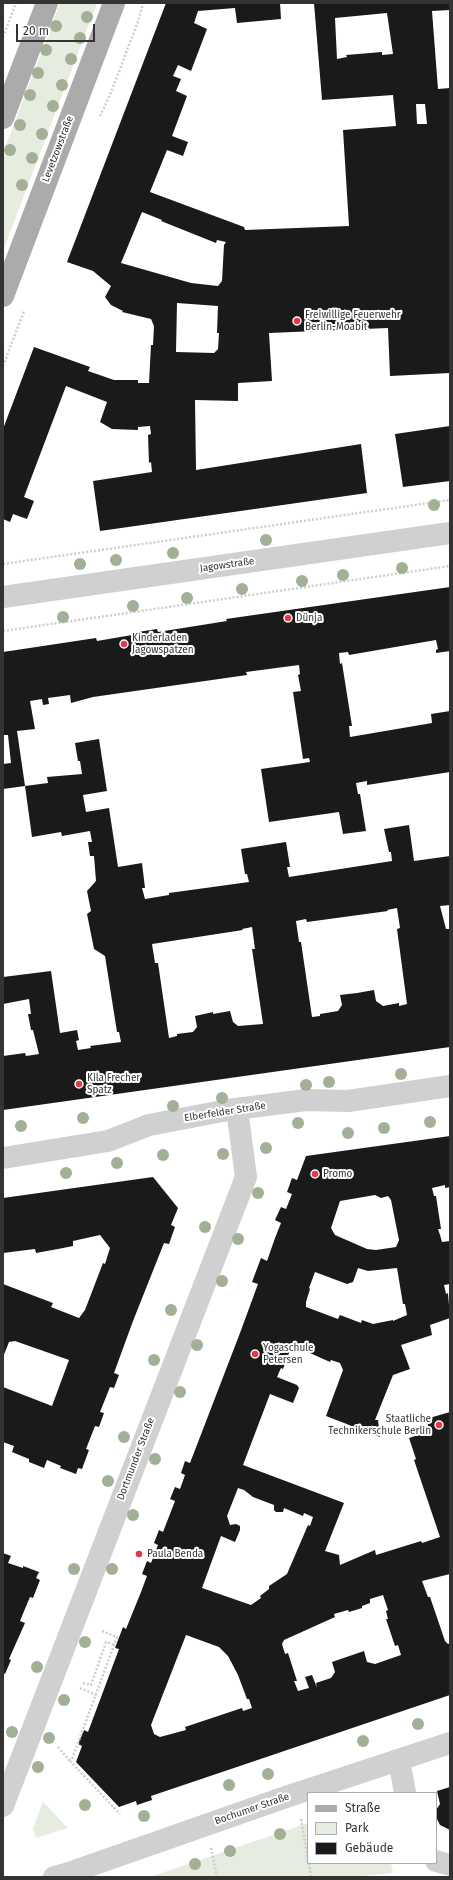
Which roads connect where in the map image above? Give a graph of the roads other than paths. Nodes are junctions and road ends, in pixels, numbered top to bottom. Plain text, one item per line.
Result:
1 (47, 3) edge
2 (114, 3) edge
3 (3, 118) edge
4 (3, 296) edge
5 (450, 533) edge
6 (3, 597) edge
7 (450, 1086) edge
8 (237, 1109) junction
9 (3, 1158) edge
10 (450, 1743) edge
11 (399, 1760) junction
12 (405, 1792) edge
13 (3, 1806) edge
14 (437, 1861) edge
15 (450, 1865) edge
16 (54, 1877) edge

1 - 3 main road
2 - 4 main road, Levetzowstraße
5 - 6 street, Jagowstraße
7 - 8 street, Elberfelder Straße
8 - 9 street, Elberfelder Straße
8 - 13 street, Dortmunder Straße
10 - 11 street, Bochumer Straße
11 - 12 street
11 - 16 street, Bochumer Straße
14 - 15 street

